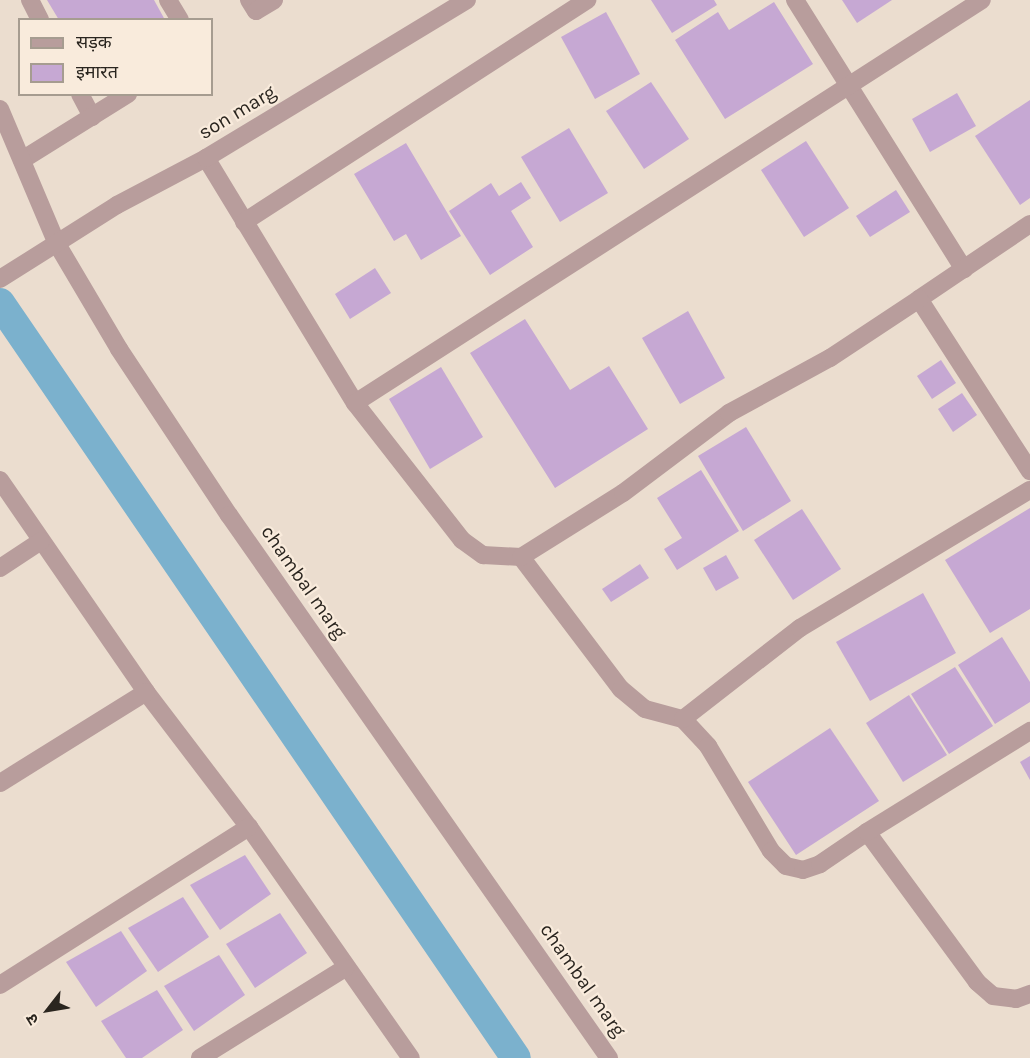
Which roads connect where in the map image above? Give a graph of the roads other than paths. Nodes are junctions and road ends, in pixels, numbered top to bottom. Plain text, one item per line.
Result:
1 (30, 0) edge
2 (168, 0) edge
3 (249, 0) edge
4 (274, 0) edge
5 (467, 0) edge
6 (587, 0) edge
7 (795, 0) edge
8 (982, 0) edge
9 (39, 18) edge
10 (179, 18) edge
11 (846, 84) junction
12 (81, 96) edge
13 (125, 96) edge
14 (0, 109) edge
15 (92, 117) junction
16 (206, 158) junction
17 (22, 160) junction
18 (244, 222) junction
19 (1030, 224) edge
20 (57, 244) junction
21 (964, 269) junction
22 (0, 279) edge
23 (919, 299) junction
24 (355, 403) junction
25 (1030, 471) edge
26 (0, 480) edge
27 (1030, 490) edge
28 (41, 541) junction
29 (521, 557) junction
30 (0, 568) edge
31 (146, 692) junction
32 (683, 719) junction
33 (1030, 731) edge
34 (0, 783) edge
35 (249, 827) junction
36 (867, 832) junction
37 (345, 968) junction
38 (0, 985) edge
39 (1030, 994) edge
40 (201, 1058) edge
41 (411, 1058) edge
42 (609, 1058) edge

1 - 9 street
2 - 10 street
3 - 4 street
5 - 16 street, son marg
6 - 18 street
7 - 11 street
8 - 11 street
11 - 21 street
11 - 24 street
12 - 15 street
13 - 15 street
14 - 17 street, chambal marg
15 - 17 street
16 - 18 street
16 - 20 street, son marg
17 - 20 street, chambal marg
18 - 24 street
19 - 21 street
20 - 22 street, son marg
20 - 42 street, chambal marg
21 - 23 street
23 - 25 street
23 - 29 street
24 - 29 street
26 - 28 street
27 - 32 street
28 - 30 street
28 - 31 street
29 - 32 street
31 - 34 street
31 - 35 street
32 - 36 street
33 - 36 street
35 - 37 street
35 - 38 street
36 - 39 street
37 - 40 street
37 - 41 street

